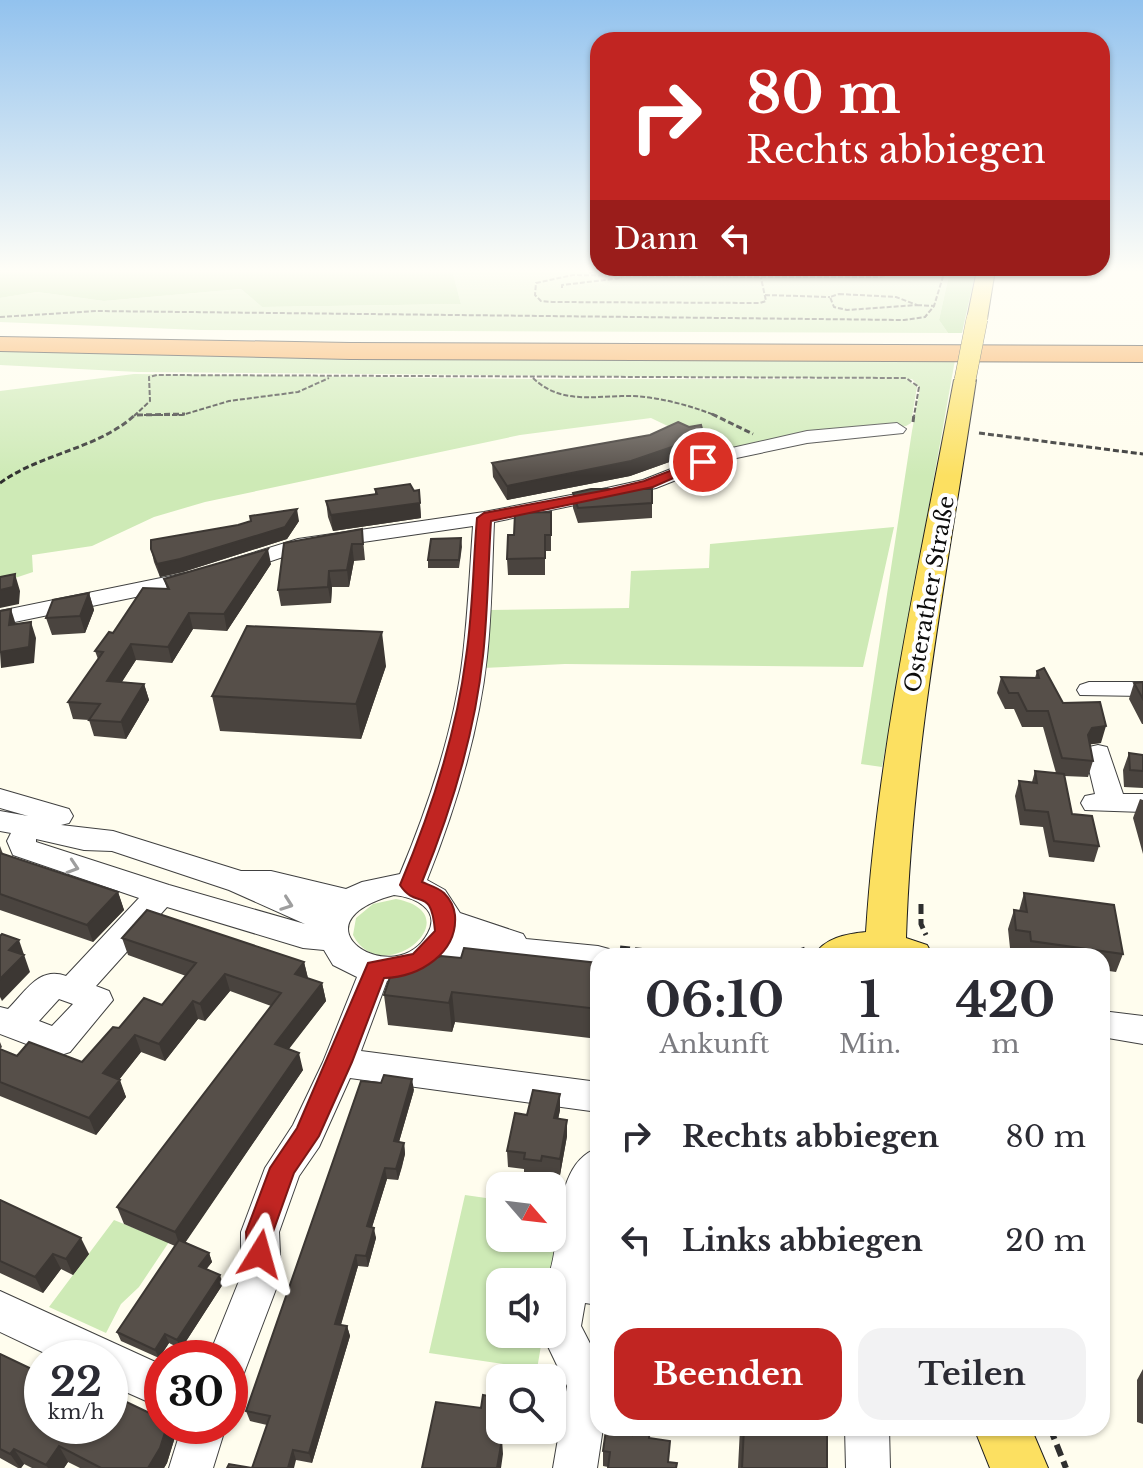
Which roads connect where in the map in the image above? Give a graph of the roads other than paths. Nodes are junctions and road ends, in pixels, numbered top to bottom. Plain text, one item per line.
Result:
1 (330, 339) edge
2 (973, 339) edge
3 (1143, 342) edge
4 (0, 344) edge
5 (1143, 354) edge
6 (897, 429) road end
7 (484, 518) junction
8 (0, 618) edge
9 (1143, 689) edge
10 (1089, 690) dead end
11 (1098, 753) dead end
12 (0, 798) edge
13 (1143, 803) edge
14 (21, 829) edge
15 (410, 885) junction
16 (161, 894) junction
17 (447, 920) junction
18 (338, 921) junction
19 (894, 941) edge
20 (860, 948) edge
21 (432, 951) junction
22 (534, 951) junction
23 (590, 953) edge
24 (376, 969) junction
25 (7, 1022) edge
26 (1110, 1025) edge
27 (1143, 1030) edge
28 (340, 1062) junction
29 (590, 1096) edge
30 (590, 1177) edge
31 (583, 1283) edge
32 (0, 1311) edge
33 (62, 1340) edge
34 (236, 1340) edge
35 (867, 1436) edge
36 (1005, 1436) edge
37 (198, 1444) edge
38 (191, 1468) edge
39 (575, 1468) edge
40 (868, 1468) edge
41 (1019, 1468) edge

1 - 3 highway
2 - 19 main road, Osterather Straße, bridge
4 - 5 highway
6 - 7 street
7 - 8 street
7 - 15 street
9 - 10 street
11 - 13 street
12 - 14 street
14 -> 16 street
14 - 18 street
15 - 17 street
15 - 18 street
16 - 18 street
16 - 25 street
17 - 21 street
17 - 22 street
18 - 24 street
19 - 20 main road
21 - 22 street
21 - 24 street
22 - 23 street
24 - 28 street
26 - 27 street
28 - 29 street
28 - 34 street
30 - 31 street
31 - 39 street
32 - 33 street
35 - 40 street
36 - 41 main road
37 - 38 street

